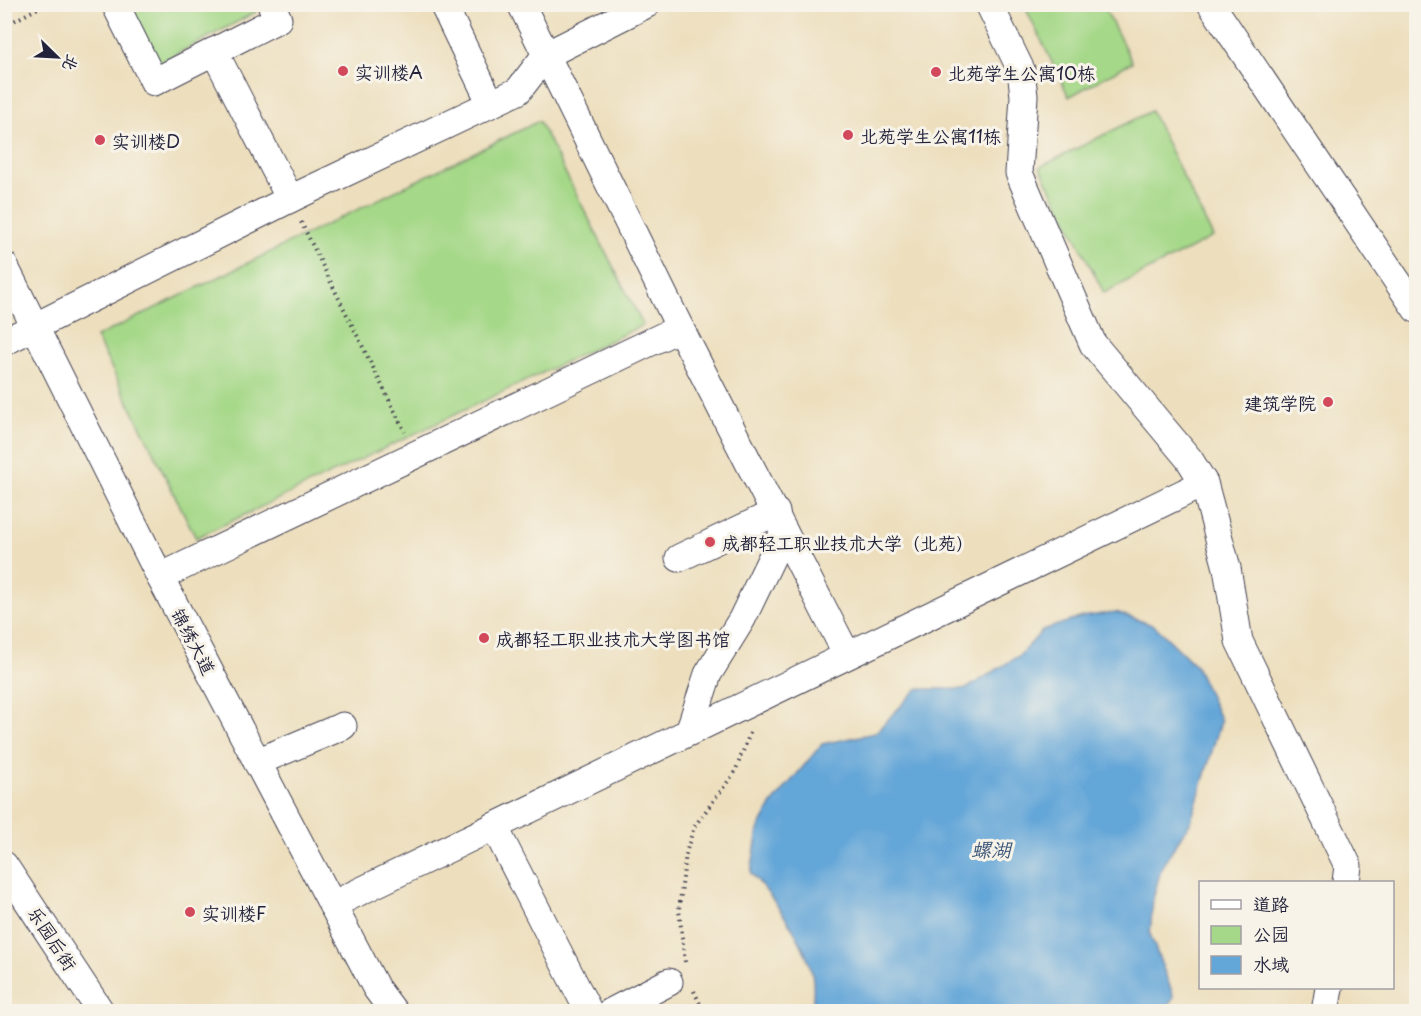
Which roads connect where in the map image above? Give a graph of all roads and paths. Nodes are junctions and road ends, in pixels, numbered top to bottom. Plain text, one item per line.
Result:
1 (46, 4) edge
2 (115, 4) edge
3 (271, 4) edge
4 (443, 4) edge
5 (521, 4) edge
6 (647, 4) edge
7 (989, 4) edge
8 (1211, 4) edge
9 (4, 26) edge
10 (214, 51) junction
11 (546, 55) junction
12 (491, 104) junction
13 (290, 199) junction
14 (4, 265) edge
15 (1416, 309) edge
16 (36, 328) junction
17 (680, 328) junction
18 (4, 342) edge
19 (416, 454) junction
20 (1204, 483) junction
21 (780, 522) junction
22 (679, 558) dead end
23 (160, 577) junction
24 (847, 655) junction
25 (760, 697) junction
26 (343, 726) dead end
27 (689, 732) junction
28 (257, 762) junction
29 (494, 826) junction
30 (4, 865) edge
31 (1346, 881) edge
32 (332, 905) junction
33 (682, 977) junction
34 (1329, 989) edge
35 (101, 1011) edge
36 (394, 1011) edge
37 (589, 1011) edge
38 (611, 1011) edge
39 (704, 1011) edge
40 (1325, 1011) edge

1 - 9 path
2 - 10 street
3 - 10 street
4 - 12 street
5 - 11 street
6 - 11 street
7 - 20 street
8 - 15 street
10 - 13 street
11 - 12 street
11 - 17 street
12 - 13 street
13 - 16 street
13 - 19 path
14 - 16 street, 锦绣大道
16 - 18 street
16 - 23 street, 锦绣大道
17 - 19 street
17 - 21 street
19 - 23 street
20 - 24 street
20 - 31 street
21 - 22 street
21 - 24 street
21 - 27 street
23 - 28 street, 锦绣大道
24 - 25 street
25 - 27 street
25 - 33 path
26 - 28 street
27 - 29 street
28 - 32 street, 锦绣大道
29 - 32 street
29 - 37 street
30 - 35 street, 乐园后街
32 - 36 street, 锦绣大道
33 - 38 street
33 - 39 path
34 - 40 street

